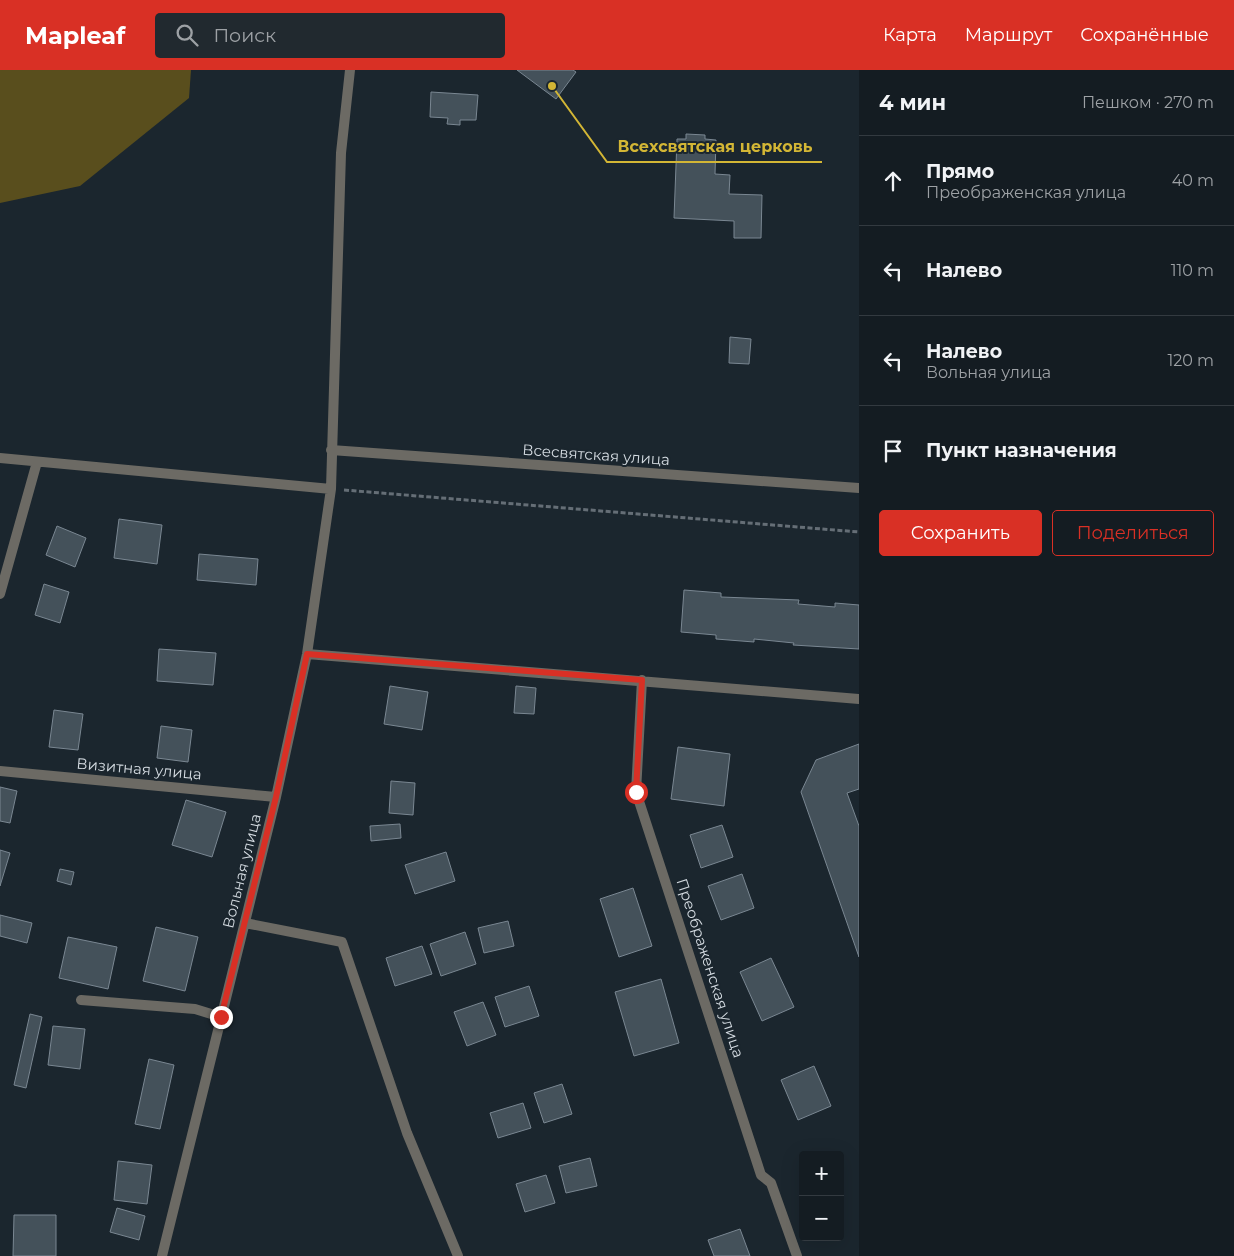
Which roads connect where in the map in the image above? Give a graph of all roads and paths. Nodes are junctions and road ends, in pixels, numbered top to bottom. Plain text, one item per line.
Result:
1 (350, 70) edge
2 (331, 450) junction
3 (0, 458) edge
4 (37, 462) junction
5 (859, 488) edge
6 (331, 489) junction
7 (859, 532) edge
8 (0, 594) edge
9 (307, 654) junction
10 (642, 680) junction
11 (859, 698) edge
12 (0, 771) edge
13 (276, 797) junction
14 (245, 923) junction
15 (81, 1000) dead end
16 (221, 1017) junction
17 (162, 1256) edge
18 (458, 1256) edge
19 (797, 1256) edge

1 - 2 street, Вольная улица
2 - 5 street, Всесвятская улица
2 - 6 street, Вольная улица
3 - 4 street
4 - 6 street
4 - 8 street
6 - 7 path
6 - 9 street, Вольная улица
9 - 10 street
9 - 13 street, Вольная улица
10 - 11 street
10 - 19 street, Преображенская улица
12 - 13 street, Визитная улица
13 - 14 street, Вольная улица
14 - 16 street, Вольная улица
14 - 18 street
15 - 16 street
16 - 17 street, Вольная улица

